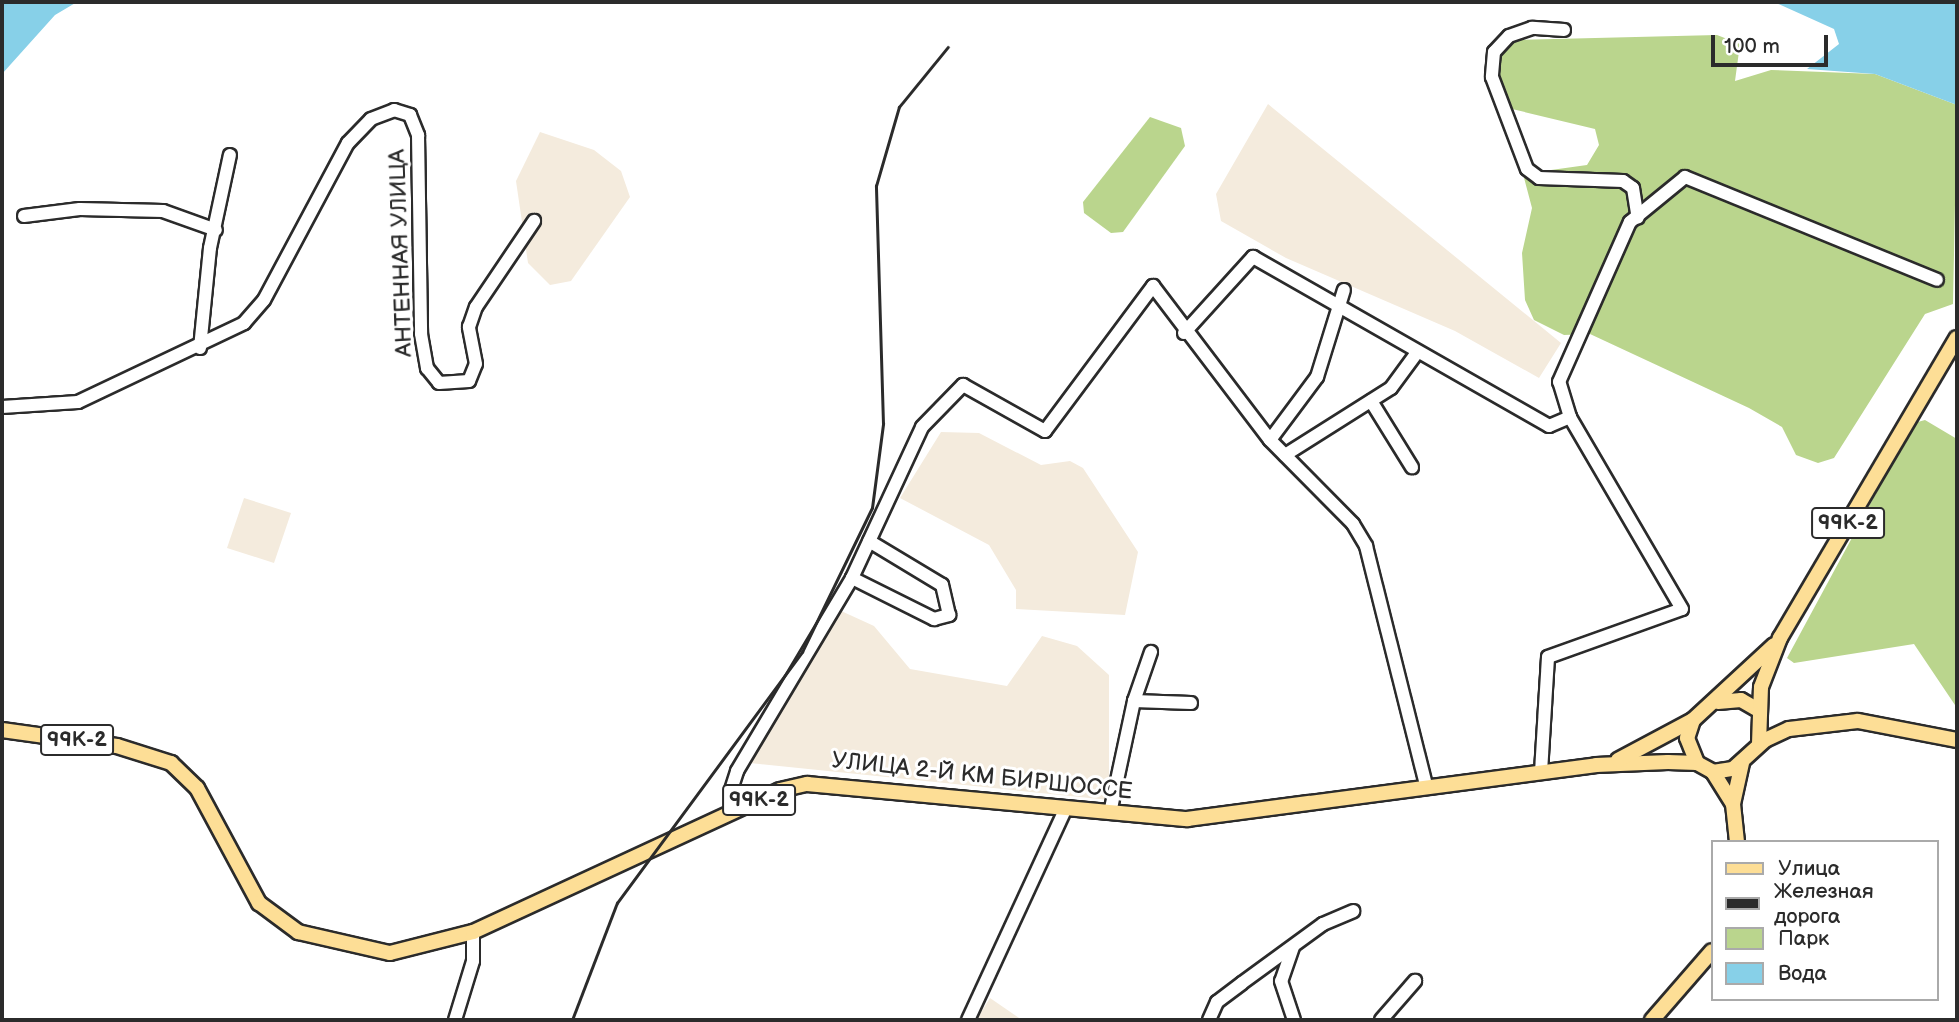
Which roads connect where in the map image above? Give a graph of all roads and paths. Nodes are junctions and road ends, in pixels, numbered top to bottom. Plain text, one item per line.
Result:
1 (1564, 30) dead end
2 (230, 155) dead end
3 (24, 216) dead end
4 (1638, 218) junction
5 (534, 221) dead end
6 (216, 230) junction
7 (1937, 279) dead end
8 (1344, 290) dead end
9 (1336, 309) junction
10 (1184, 333) junction
11 (1957, 338) edge
12 (200, 348) junction
13 (1416, 354) junction
14 (1371, 401) junction
15 (2, 407) edge
16 (1570, 417) junction
17 (1270, 440) junction
18 (1285, 455) junction
19 (1412, 467) dead end
20 (869, 541) junction
21 (852, 578) junction
22 (1780, 638) junction
23 (1151, 652) dead end
24 (1134, 701) junction
25 (1718, 702) junction
26 (1191, 703) dead end
27 (1759, 714) junction
28 (1693, 720) junction
29 (1789, 729) junction
30 (2, 730) edge
31 (1957, 740) edge
32 (1759, 744) junction
33 (1697, 763) junction
34 (1742, 763) junction
35 (1596, 765) junction
36 (1541, 772) junction
37 (1713, 772) junction
38 (1426, 785) junction
39 (1733, 804) junction
40 (1065, 810) junction
41 (735, 811) junction
42 (1110, 813) junction
43 (1737, 840) edge
44 (1353, 911) dead end
45 (472, 932) junction
46 (1295, 943) junction
47 (1710, 953) edge
48 (1416, 981) dead end
49 (455, 1020) edge
50 (968, 1020) edge
51 (1209, 1020) edge
52 (1294, 1020) edge
53 (1381, 1020) edge
54 (1652, 1020) edge

1 - 4 street
2 - 6 street
3 - 6 street
4 - 7 street
4 - 16 street
5 - 12 street, АНТЕННАЯ УЛИЦА
6 - 12 street
8 - 9 street
9 - 10 street
9 - 13 street
9 - 17 street
10 - 17 street
10 - 20 street
11 - 22 main road, 99К-2
12 - 15 street, АНТЕННАЯ УЛИЦА
13 - 14 street
13 - 16 street
14 - 18 street
14 - 19 street
16 - 36 street
17 - 18 street
18 - 38 street
20 - 21 street
20 - 21 street
21 - 41 street
22 - 25 main road, 99К-2
22 - 27 main road, 99К-2
23 - 24 street
24 - 26 street
24 - 42 street
25 - 27 main road
25 - 28 main road, 99К-2
27 - 29 main road
27 - 32 main road, 99К-2
28 - 33 main road
28 - 35 main road, 99К-2
29 - 31 main road
29 - 32 main road
30 - 45 main road, УЛИЦА 2-Й КМ БИРШОССЕ / 99К-2
32 - 34 main road
33 - 35 main road, 99К-2
33 - 37 main road
34 - 37 main road
34 - 39 main road
35 - 36 main road, УЛИЦА 2-Й КМ БИРШОССЕ / 99К-2
36 - 38 main road, УЛИЦА 2-Й КМ БИРШОССЕ / 99К-2
37 - 39 main road
38 - 42 main road, УЛИЦА 2-Й КМ БИРШОССЕ / 99К-2
39 - 43 main road
40 - 41 main road, УЛИЦА 2-Й КМ БИРШОССЕ / 99К-2
40 - 42 main road, УЛИЦА 2-Й КМ БИРШОССЕ / 99К-2
40 - 50 street
41 - 45 main road, УЛИЦА 2-Й КМ БИРШОССЕ / 99К-2
44 - 46 street
45 - 49 street
46 - 51 street
46 - 52 street
47 - 54 main road
48 - 53 street

